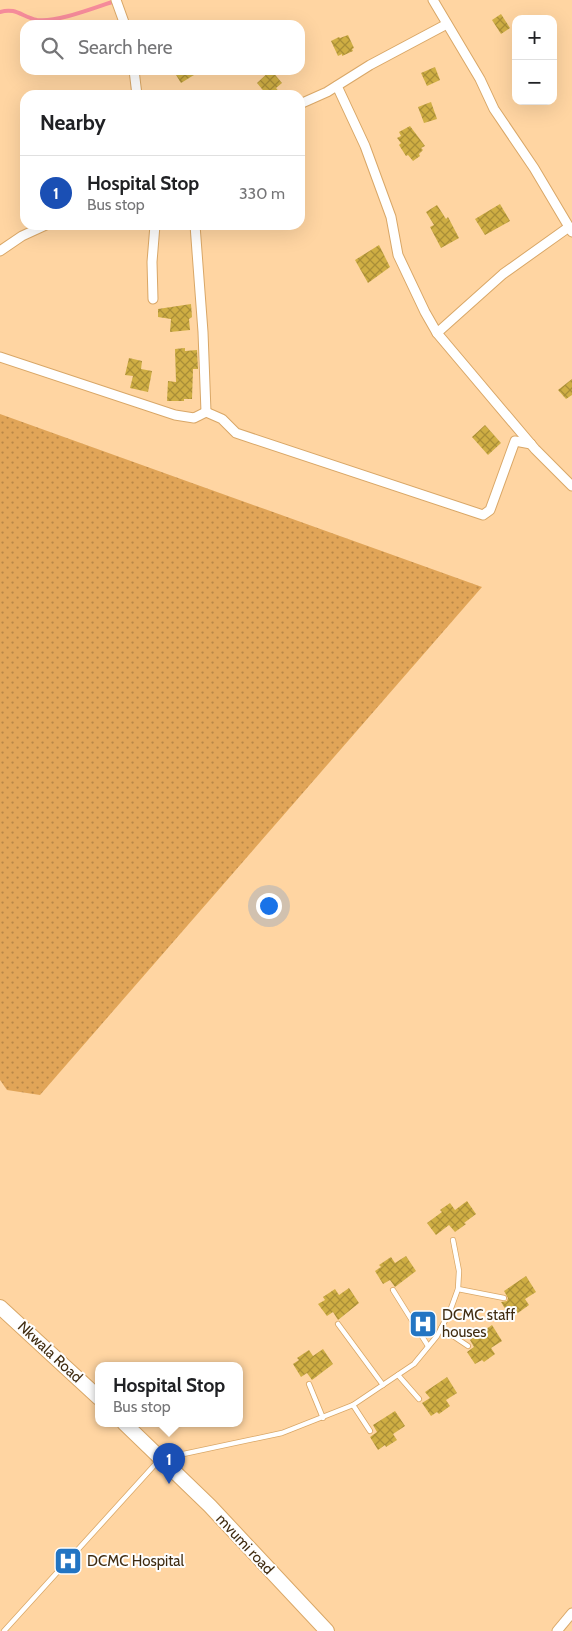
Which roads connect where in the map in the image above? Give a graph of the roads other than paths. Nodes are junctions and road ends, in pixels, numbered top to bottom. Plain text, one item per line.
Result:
1 (116, 0) edge
2 (433, 0) edge
3 (122, 20) edge
4 (447, 24) junction
5 (135, 75) edge
6 (337, 86) junction
7 (136, 90) edge
8 (305, 102) edge
9 (570, 229) edge
10 (35, 230) edge
11 (155, 230) edge
12 (196, 230) edge
13 (0, 251) edge
14 (153, 299) dead end
15 (437, 333) junction
16 (0, 357) edge
17 (206, 412) junction
18 (531, 444) junction
19 (572, 486) edge
20 (453, 1240) dead end
21 (458, 1289) junction
22 (393, 1290) dead end
23 (504, 1298) dead end
24 (0, 1307) edge
25 (338, 1324) dead end
26 (441, 1328) junction
27 (428, 1346) junction
28 (468, 1346) dead end
29 (398, 1375) junction
30 (309, 1384) dead end
31 (383, 1386) junction
32 (95, 1394) edge
33 (419, 1400) dead end
34 (353, 1405) junction
35 (322, 1418) junction
36 (128, 1427) edge
37 (370, 1432) dead end
38 (160, 1459) junction
39 (572, 1613) edge
40 (4, 1631) edge
41 (327, 1631) edge
42 (558, 1631) edge

1 - 3 street
2 - 4 street
4 - 6 street
4 - 9 street
5 - 7 street
6 - 8 street
6 - 15 street
9 - 15 street
10 - 13 street
11 - 14 street
12 - 17 street
15 - 18 street
16 - 17 street
17 - 18 street
18 - 19 street
20 - 21 lane
21 - 23 lane
21 - 26 lane
22 - 27 lane
24 - 32 street, Nkwala Road
25 - 31 lane
26 - 27 lane
26 - 28 lane
27 - 29 lane
29 - 31 lane
29 - 33 lane
30 - 35 lane
31 - 34 lane
34 - 35 lane
34 - 37 lane
35 - 38 lane
36 - 38 street
38 - 40 lane
38 - 41 street, mvumi road
39 - 42 street

